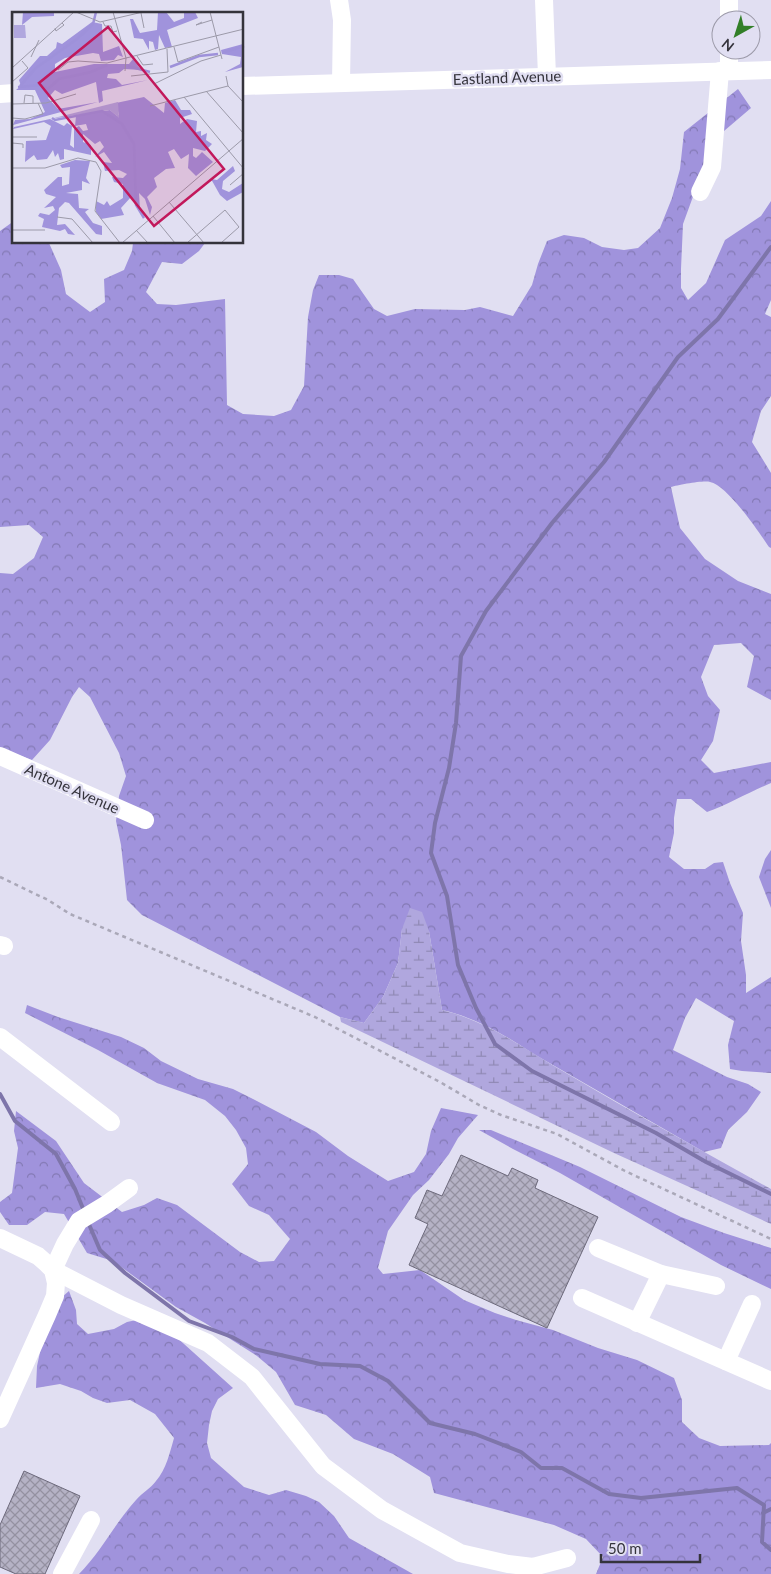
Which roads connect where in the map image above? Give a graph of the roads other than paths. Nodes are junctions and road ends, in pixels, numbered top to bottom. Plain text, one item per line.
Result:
1 (339, 0) edge
2 (544, 0) edge
3 (727, 60) edge
4 (771, 70) edge
5 (724, 71) junction
6 (547, 76) junction
7 (341, 83) junction
8 (244, 86) edge
9 (700, 192) dead end
10 (0, 756) edge
11 (145, 820) dead end
12 (0, 1037) edge
13 (111, 1122) dead end
14 (129, 1188) dead end
15 (0, 1238) edge
16 (598, 1248) dead end
17 (54, 1270) junction
18 (661, 1274) junction
19 (716, 1286) dead end
20 (582, 1298) dead end
21 (752, 1304) dead end
22 (637, 1322) junction
23 (726, 1361) junction
24 (771, 1381) edge
25 (0, 1419) edge
26 (91, 1520) dead end
27 (567, 1558) dead end
28 (62, 1574) edge

1 - 7 street
2 - 6 street
3 - 5 street
4 - 5 street, Eastland Avenue
5 - 6 street, Eastland Avenue
5 - 9 street
6 - 7 street, Eastland Avenue
7 - 8 street, Eastland Avenue
10 - 11 street, Antone Avenue
12 - 13 street
14 - 17 street
15 - 17 street
16 - 18 street
17 - 25 street
17 - 27 street
18 - 19 street
18 - 22 street
20 - 22 street
21 - 23 street
22 - 23 street
23 - 24 street
26 - 28 street

